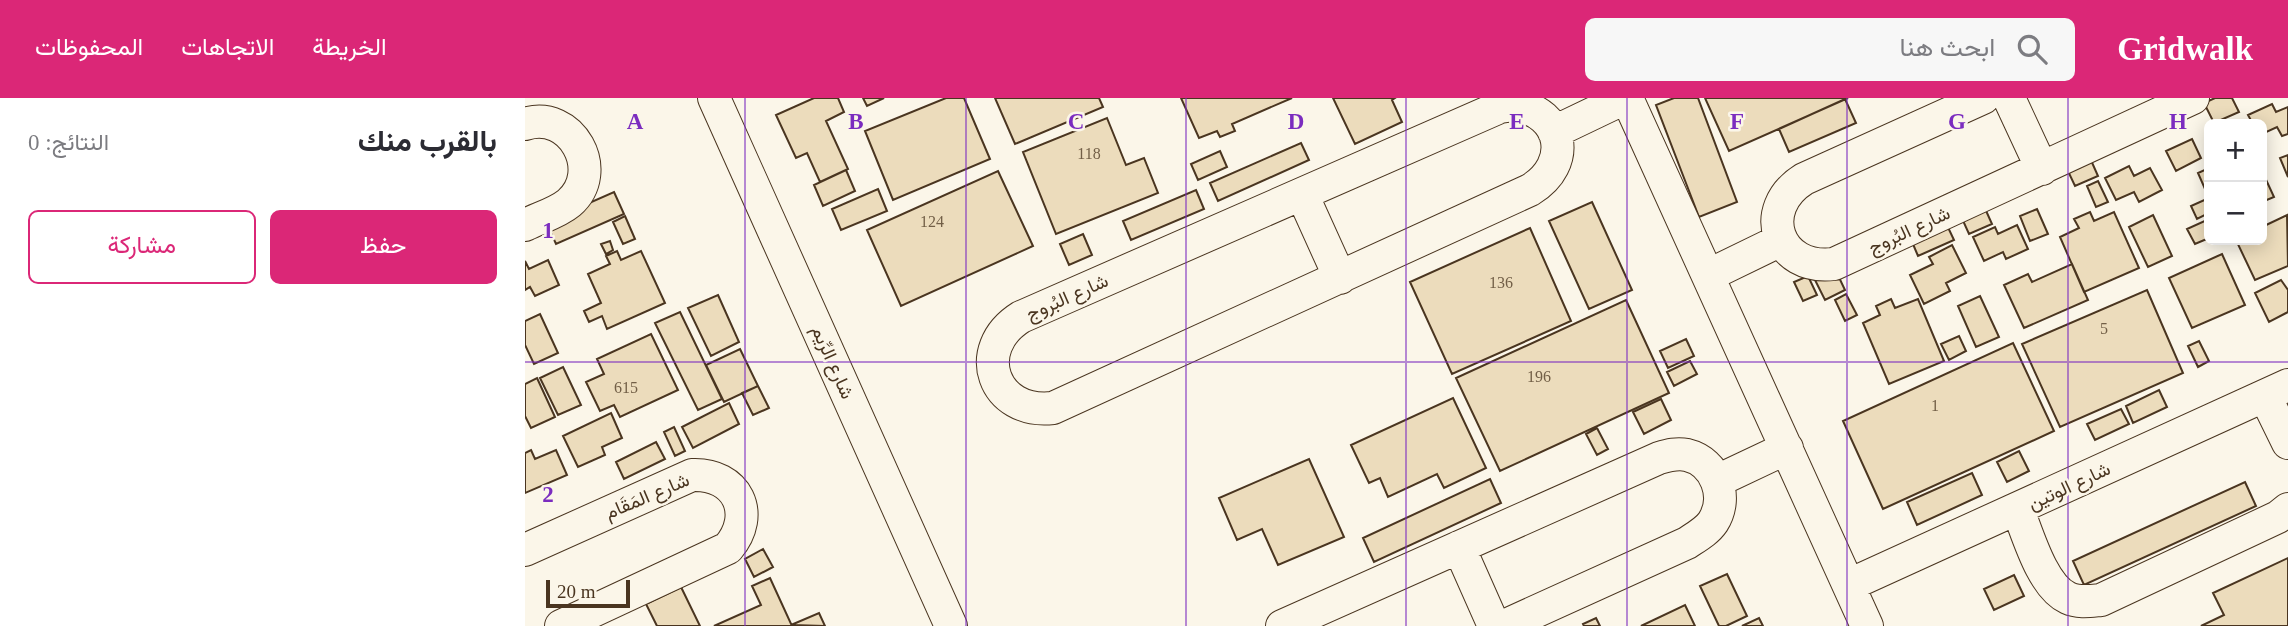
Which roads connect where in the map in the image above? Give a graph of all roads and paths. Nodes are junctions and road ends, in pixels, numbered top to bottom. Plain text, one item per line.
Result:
1 (714, 98) edge
2 (1626, 98) edge
3 (1983, 98) edge
4 (2009, 98) edge
5 (2193, 98) edge
6 (525, 124) edge
7 (1554, 132) junction
8 (2042, 169) junction
9 (1303, 194) junction
10 (525, 225) edge
11 (1781, 240) junction
12 (1709, 275) junction
13 (1340, 278) junction
14 (2276, 390) edge
15 (2288, 443) edge
16 (1787, 448) junction
17 (1717, 481) junction
18 (2288, 509) edge
19 (2018, 510) junction
20 (1459, 547) junction
21 (525, 550) edge
22 (1849, 585) junction
23 (561, 626) edge
24 (951, 626) edge
25 (1282, 626) edge
26 (1495, 626) edge
27 (1504, 626) edge
28 (1867, 626) edge

1 - 24 street, شارع الرِّيم
2 - 7 street
2 - 12 street
3 - 11 street
4 - 8 street
5 - 8 street, شارع البُروج
6 - 10 street
7 - 9 street, شارع البُروج
7 - 13 street, شارع البُروج
8 - 11 street, شارع البُروج
9 - 13 street
9 - 13 street, شارع البُروج
11 - 12 street
12 - 16 street
14 - 15 street
14 - 19 street, شارع الوتين
16 - 17 street
16 - 22 street
17 - 20 street
17 - 27 street
18 - 19 street
19 - 22 street, شارع الوتين
20 - 25 street
20 - 26 street
21 - 23 street, شارع المَقَام
22 - 28 street

